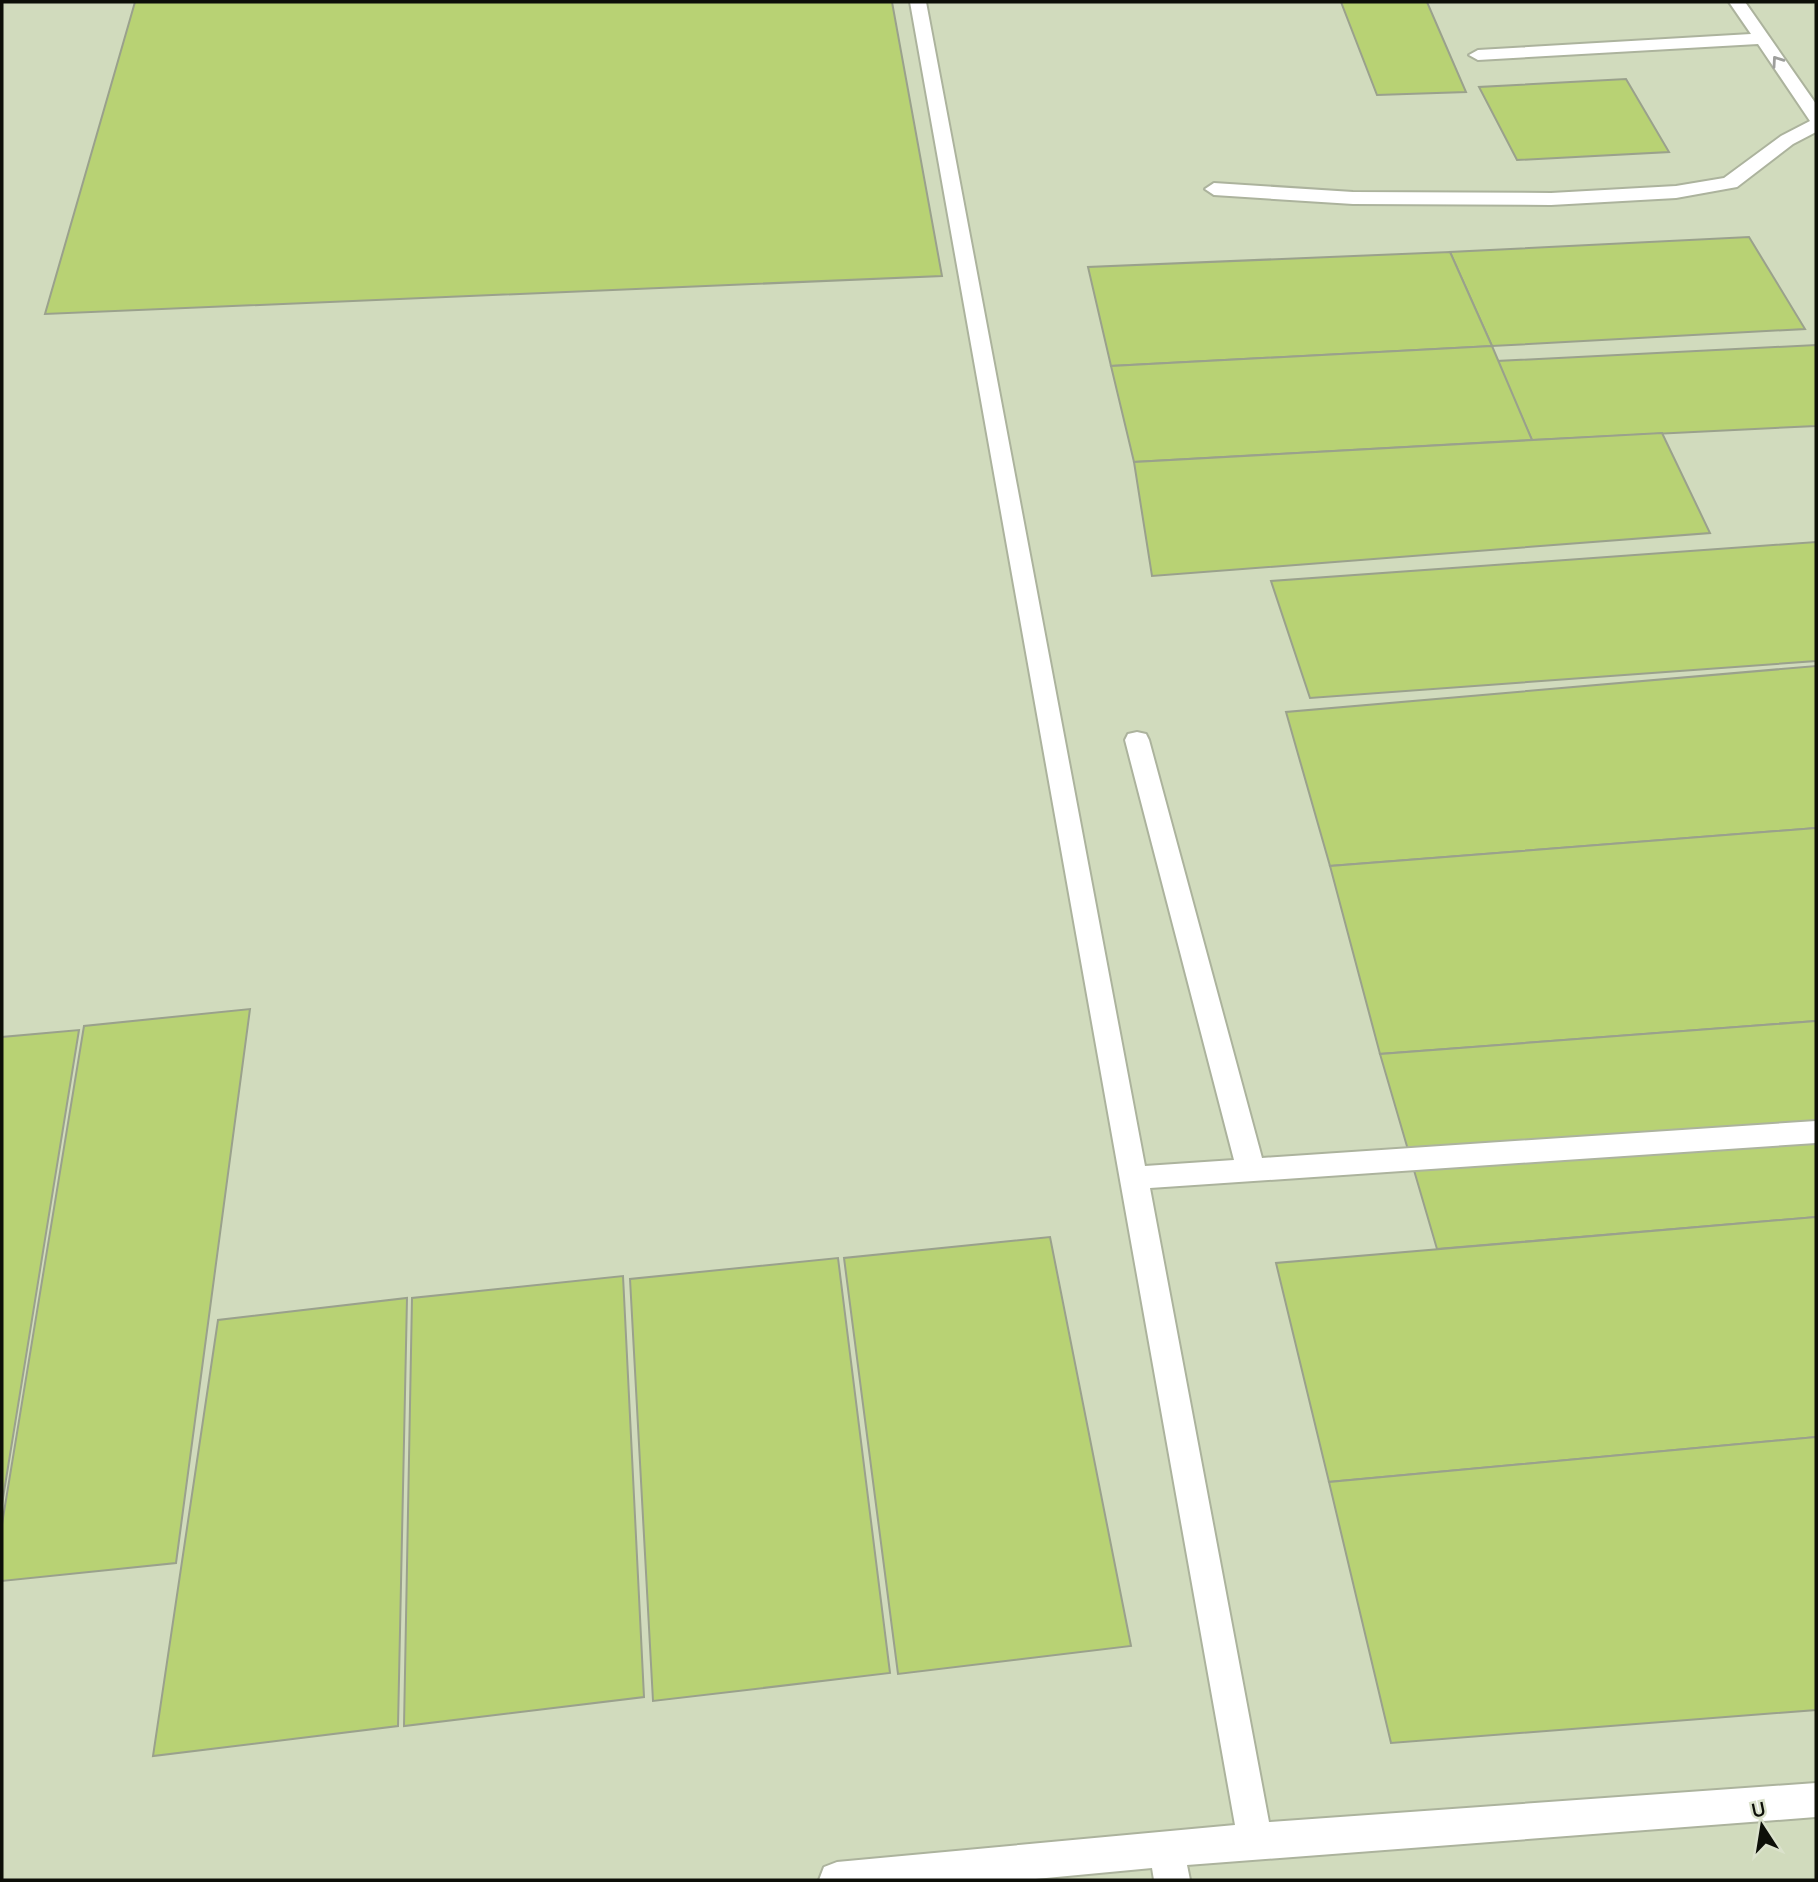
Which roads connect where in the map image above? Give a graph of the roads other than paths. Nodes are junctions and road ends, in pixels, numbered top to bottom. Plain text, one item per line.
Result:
1 (918, 2) edge
2 (1737, 2) edge
3 (1762, 38) junction
4 (1478, 55) dead end
5 (1816, 117) edge
6 (1816, 125) edge
7 (1214, 189) dead end
8 (1137, 740) dead end
9 (1816, 1132) edge
10 (1251, 1171) junction
11 (1133, 1178) junction
12 (1816, 1800) edge
13 (1255, 1841) junction
14 (1169, 1865) edge
15 (837, 1880) edge

1 - 11 lane
2 - 3 lane
3 - 4 lane
5 -> 3 lane
6 - 7 lane
8 - 10 lane
9 - 10 lane
10 - 11 lane
11 - 13 lane
12 - 13 lane
13 - 14 lane
14 - 15 lane

